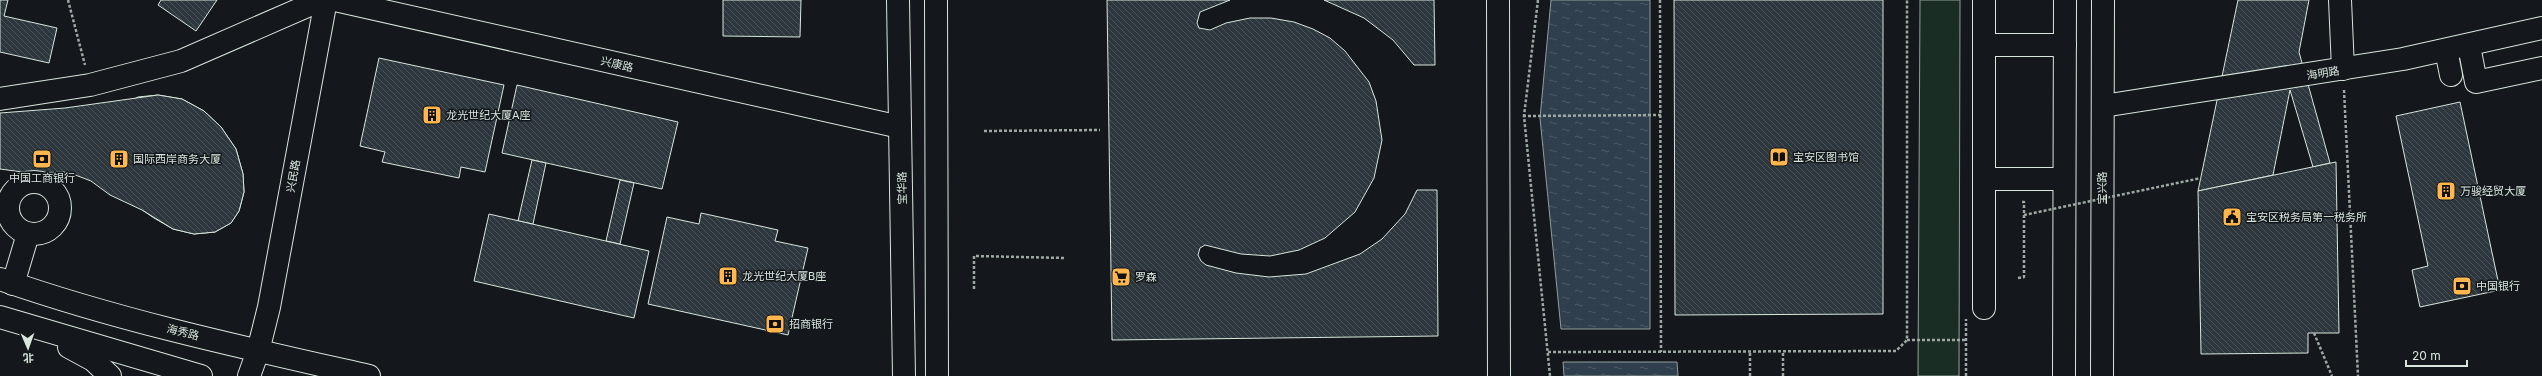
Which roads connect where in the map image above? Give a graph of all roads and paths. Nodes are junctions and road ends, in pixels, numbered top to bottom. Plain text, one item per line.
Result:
1 (68, 0) edge
2 (321, 0) edge
3 (326, 0) edge
4 (335, 0) edge
5 (898, 0) edge
6 (936, 0) edge
7 (1498, 0) edge
8 (1538, 0) edge
9 (1660, 0) edge
10 (1907, 0) edge
11 (1984, 0) edge
12 (2065, 0) edge
13 (2103, 0) edge
14 (2340, 0) edge
15 (2542, 28) edge
16 (1984, 45) junction
17 (2065, 45) junction
18 (2468, 46) junction
19 (2446, 50) junction
20 (2542, 68) edge
21 (2343, 69) junction
22 (2451, 75) dead end
23 (90, 85) junction
24 (0, 99) edge
25 (2103, 106) junction
26 (1661, 115) junction
27 (1536, 116) dead end
28 (900, 127) junction
29 (1100, 130) dead end
30 (984, 131) dead end
31 (2201, 178) dead end
32 (1984, 179) junction
33 (2064, 179) junction
34 (2024, 202) dead end
35 (2024, 215) junction
36 (28, 234) dead end
37 (1066, 258) dead end
38 (2018, 278) dead end
39 (6, 281) edge
40 (974, 288) dead end
41 (1984, 308) dead end
42 (0, 317) edge
43 (24, 326) junction
44 (2314, 333) dead end
45 (1907, 340) junction
46 (1966, 340) dead end
47 (258, 351) junction
48 (1548, 352) junction
49 (1661, 352) junction
50 (1750, 352) junction
51 (1783, 352) junction
52 (110, 376) edge
53 (201, 376) edge
54 (249, 376) edge
55 (369, 376) edge
56 (904, 376) edge
57 (937, 376) edge
58 (1499, 376) edge
59 (1550, 376) edge
60 (1750, 376) edge
61 (1783, 376) edge
62 (2064, 376) edge
63 (2102, 376) edge
64 (2332, 376) edge
65 (2358, 376) edge

1 - 23 path
2 - 23 main road
3 - 47 main road, 兴民路
4 - 28 main road, 兴康路
5 - 28 main road, 宝华路
6 - 57 main road
7 - 58 main road
8 - 48 path
9 - 26 path
10 - 45 path
11 - 16 main road
12 - 17 main road
13 - 25 main road, 宝兴路
14 - 21 main road
15 - 18 main road, 海明路
16 - 17 main road
16 - 32 main road
17 - 33 main road
18 - 19 main road, 海明路
18 - 20 main road
19 - 21 main road, 海明路
19 - 22 main road
21 - 25 main road, 海明路
21 - 65 path
23 - 24 main road
25 - 63 main road, 宝兴路
26 - 27 path
26 - 49 path
28 - 56 main road, 宝华路
29 - 30 path
31 - 35 path, bridge
32 - 33 main road
32 - 41 main road
33 - 62 main road
34 - 35 path
35 - 38 path
36 - 39 main road
37 - 40 path
39 - 47 main road, 海秀路
42 - 43 main road
43 - 52 main road
43 - 53 main road
44 - 64 path
45 - 46 path
45 - 51 path
47 - 54 main road, 兴民路
47 - 55 main road, 海秀路
48 - 49 path
48 - 59 path
49 - 50 path
50 - 51 path
50 - 60 path
51 - 61 path

